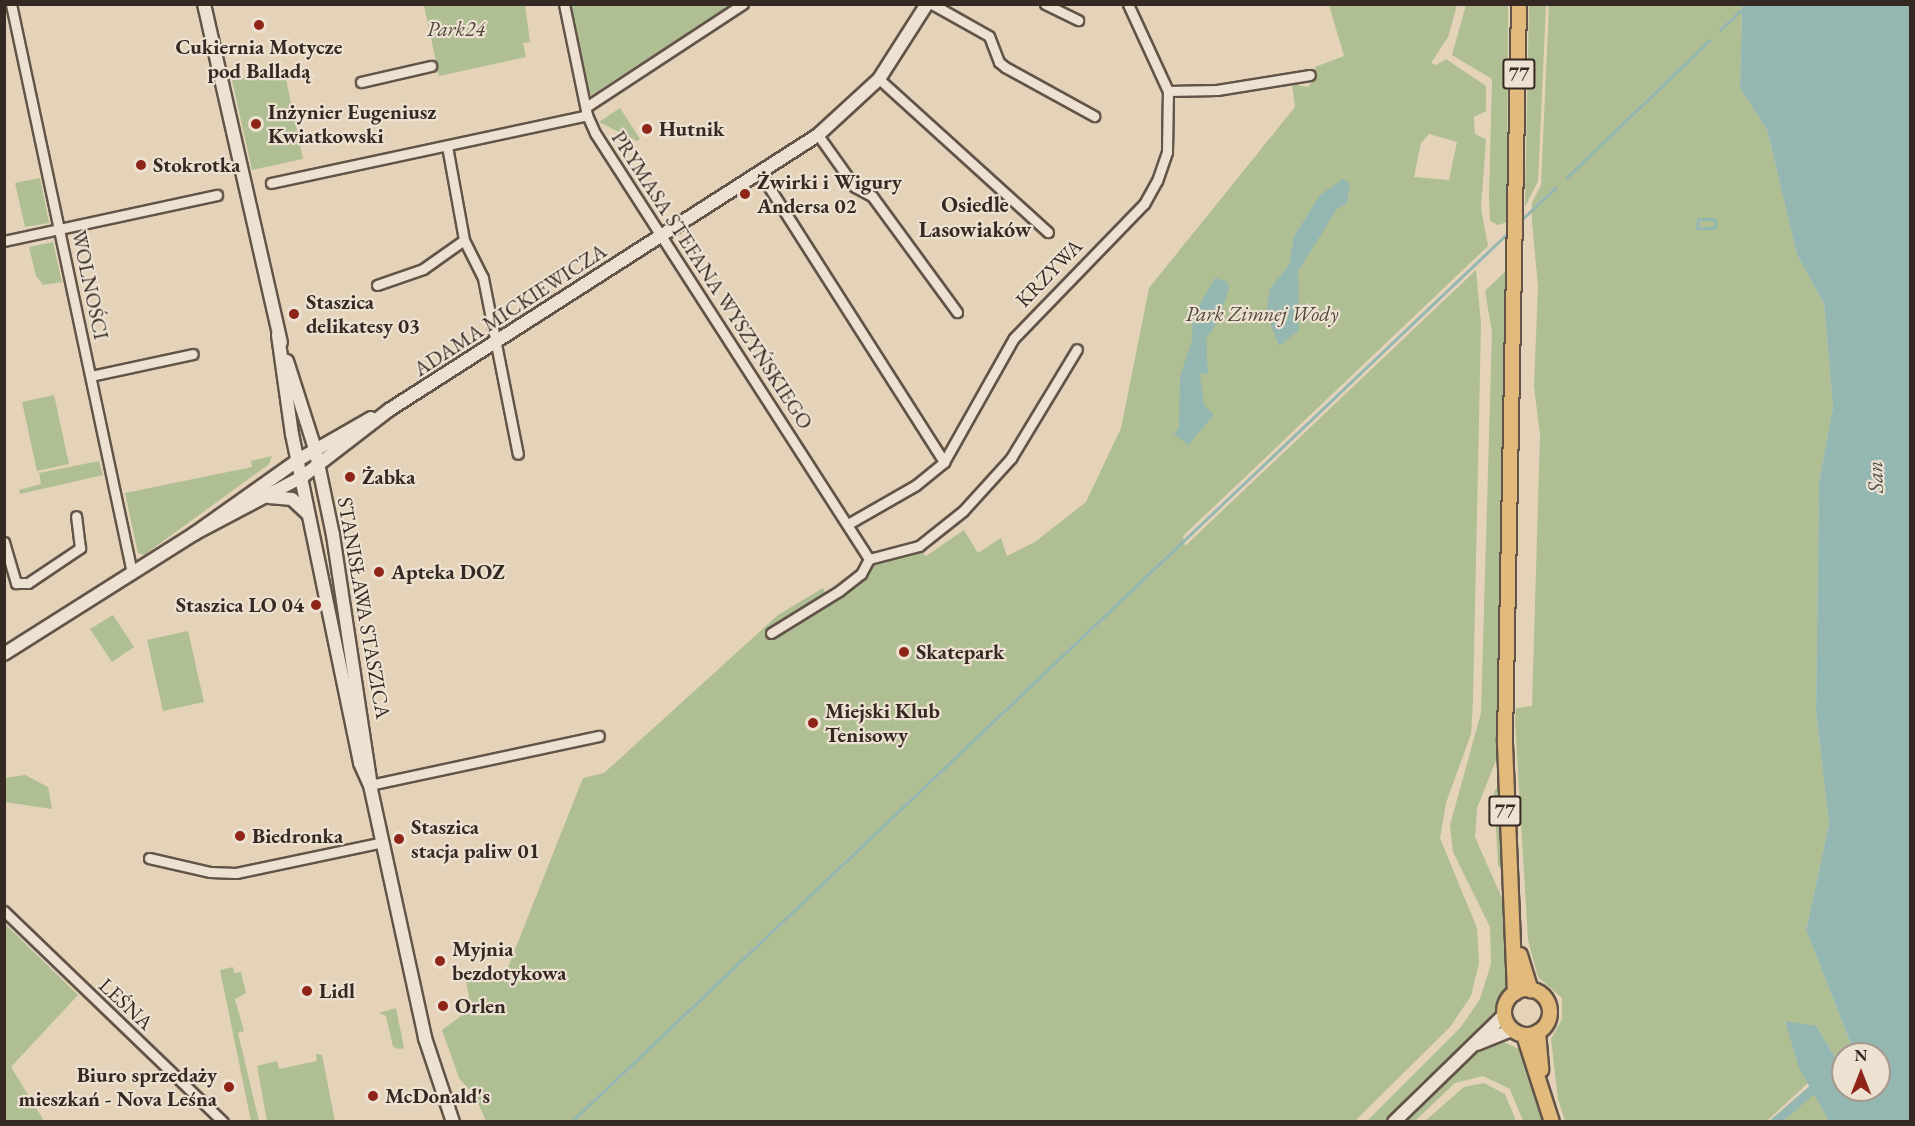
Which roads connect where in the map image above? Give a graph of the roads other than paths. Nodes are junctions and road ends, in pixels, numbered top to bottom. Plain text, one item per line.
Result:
1 (11, 4) edge
2 (204, 4) edge
3 (564, 4) edge
4 (743, 4) edge
5 (927, 4) edge
6 (932, 4) edge
7 (1046, 4) edge
8 (1128, 4) edge
9 (1519, 4) edge
10 (1078, 20) dead end
11 (431, 66) dead end
12 (1310, 75) dead end
13 (879, 79) junction
14 (361, 82) dead end
15 (1168, 91) junction
16 (586, 111) junction
17 (1094, 116) dead end
18 (818, 135) junction
19 (447, 146) junction
20 (760, 173) junction
21 (271, 183) dead end
22 (217, 195) dead end
23 (59, 230) junction
24 (1048, 232) dead end
25 (662, 236) junction
26 (464, 240) junction
27 (4, 241) edge
28 (377, 285) dead end
29 (957, 312) dead end
30 (278, 335) junction
31 (495, 342) junction
32 (1077, 349) dead end
33 (193, 354) dead end
34 (92, 376) junction
35 (378, 417) junction
36 (307, 418) junction
37 (341, 434) junction
38 (315, 449) junction
39 (518, 454) dead end
40 (298, 460) junction
41 (944, 462) junction
42 (319, 465) junction
43 (302, 477) junction
44 (268, 497) junction
45 (76, 516) dead end
46 (312, 521) junction
47 (848, 524) junction
48 (194, 534) junction
49 (4, 542) edge
50 (869, 559) junction
51 (132, 573) junction
52 (771, 633) dead end
53 (4, 654) edge
54 (599, 736) dead end
55 (370, 785) junction
56 (383, 842) junction
57 (149, 858) dead end
58 (4, 911) edge
59 (1516, 944) junction
60 (1531, 990) junction
61 (1515, 993) junction
62 (1504, 1015) junction
63 (1518, 1032) junction
64 (1538, 1032) junction
65 (1477, 1044) junction
66 (1541, 1078) junction
67 (223, 1122) edge
68 (453, 1122) edge
69 (1394, 1122) edge
70 (1552, 1122) edge

1 - 23 street, WOLNOŚCI
2 - 30 street, STANISŁAWA STASZICA
3 - 16 street, PRYMASA STEFANA WYSZYŃSKIEGO
4 - 16 street
5 - 13 street, ADAMA MICKIEWICZA
6 - 17 street
7 - 10 street
8 - 15 street, KRZYWA
9 - 59 main road, 77
11 - 14 street
12 - 15 street
13 - 18 street, ADAMA MICKIEWICZA
13 - 24 street
15 - 41 street, KRZYWA
16 - 19 street
16 - 25 street, PRYMASA STEFANA WYSZYŃSKIEGO
18 - 20 street, ADAMA MICKIEWICZA
18 - 29 street
19 - 21 street
19 - 26 street
20 - 25 street, ADAMA MICKIEWICZA
20 - 41 street
22 - 23 street
23 - 27 street
23 - 34 street, WOLNOŚCI
25 - 31 street, ADAMA MICKIEWICZA
25 - 47 street, PRYMASA STEFANA WYSZYŃSKIEGO
26 - 28 street
26 - 31 street
30 - 36 street, STANISŁAWA STASZICA
30 - 40 street, STANISŁAWA STASZICA
31 - 35 street, ADAMA MICKIEWICZA
31 - 39 street
32 - 50 street
33 - 34 street
34 - 51 street, WOLNOŚCI
35 - 37 street, ADAMA MICKIEWICZA
35 - 42 street, ADAMA MICKIEWICZA
36 - 37 street
36 - 38 street, STANISŁAWA STASZICA
37 - 38 street, ADAMA MICKIEWICZA
38 - 40 street, ADAMA MICKIEWICZA
38 - 42 street, STANISŁAWA STASZICA
40 - 43 street, STANISŁAWA STASZICA
40 - 48 street, ADAMA MICKIEWICZA
41 - 47 street, KRZYWA
42 - 43 street, ADAMA MICKIEWICZA
42 - 55 street, STANISŁAWA STASZICA
43 - 44 street, ADAMA MICKIEWICZA
43 - 46 street, STANISŁAWA STASZICA
44 - 46 street
44 - 48 street, ADAMA MICKIEWICZA
45 - 49 street
46 - 55 street, STANISŁAWA STASZICA
47 - 50 street, PRYMASA STEFANA WYSZYŃSKIEGO
48 - 51 street, ADAMA MICKIEWICZA
50 - 52 street
51 - 53 street, ADAMA MICKIEWICZA
54 - 55 street
55 - 56 street, STANISŁAWA STASZICA
56 - 57 street
56 - 68 street, STANISŁAWA STASZICA
58 - 67 street, LEŚNA
59 - 60 main road, 77
59 - 61 main road, 77
60 - 61 main road
60 - 64 main road, 77
61 - 62 main road, 77
62 - 63 main road, 77
62 - 65 street
63 - 64 main road
63 - 65 street
63 - 66 main road, 77
64 - 66 main road, 77
65 - 69 street
66 - 70 main road, 77

